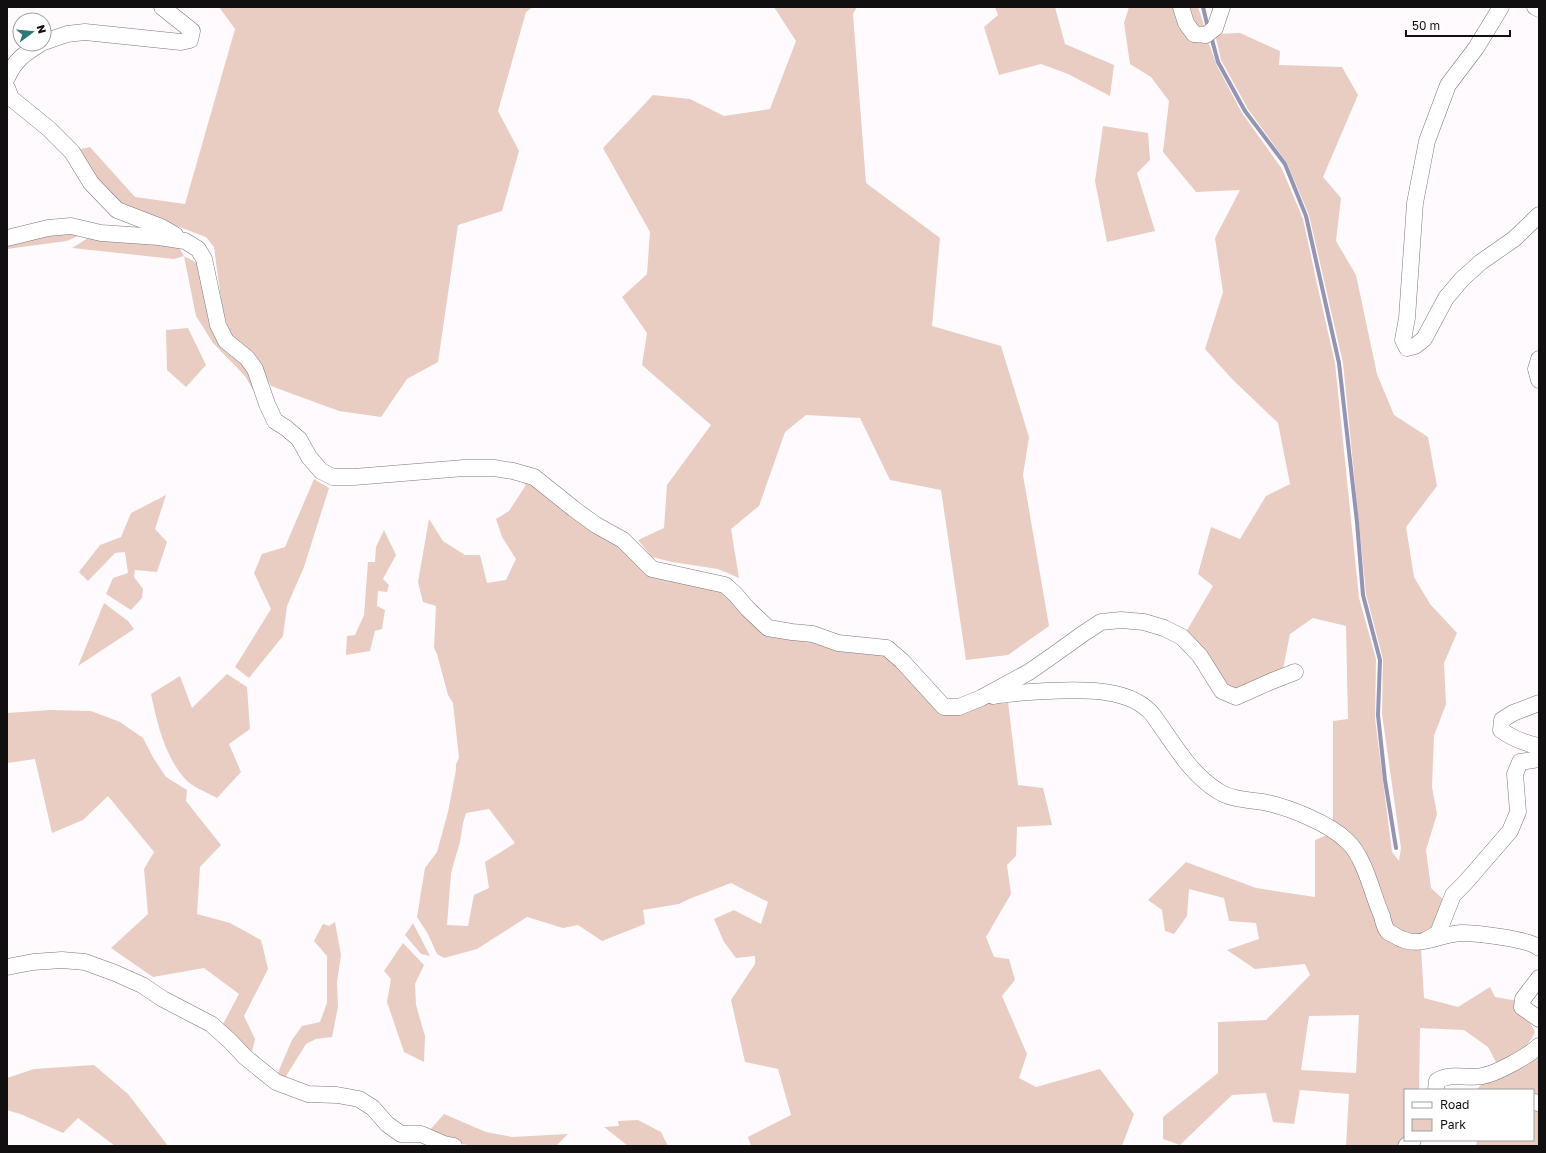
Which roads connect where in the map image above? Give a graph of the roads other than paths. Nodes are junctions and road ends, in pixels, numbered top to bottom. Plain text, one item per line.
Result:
1 (162, 7) edge
2 (1181, 7) edge
3 (1222, 7) edge
4 (1501, 7) edge
5 (1535, 7) edge
6 (1539, 9) edge
7 (52, 39) edge
8 (28, 52) edge
9 (7, 78) edge
10 (7, 88) edge
11 (1539, 215) edge
12 (7, 238) edge
13 (185, 242) junction
14 (1539, 359) edge
15 (1539, 380) edge
16 (1295, 672) dead end
17 (981, 698) junction
18 (1539, 703) edge
19 (1539, 746) edge
20 (1539, 759) edge
21 (1423, 942) junction
22 (1539, 948) edge
23 (7, 967) edge
24 (1539, 978) edge
25 (1539, 1019) edge
26 (1539, 1046) edge
27 (1436, 1089) edge
28 (454, 1146) edge

1 - 7 street
2 - 3 street
4 - 11 street
5 - 6 street
8 - 9 street
10 - 13 street
12 - 13 street
13 - 17 street
14 - 15 street
16 - 17 street
17 - 21 street
18 - 19 street
20 - 21 street
21 - 22 street
23 - 28 street
24 - 25 street
26 - 27 street

